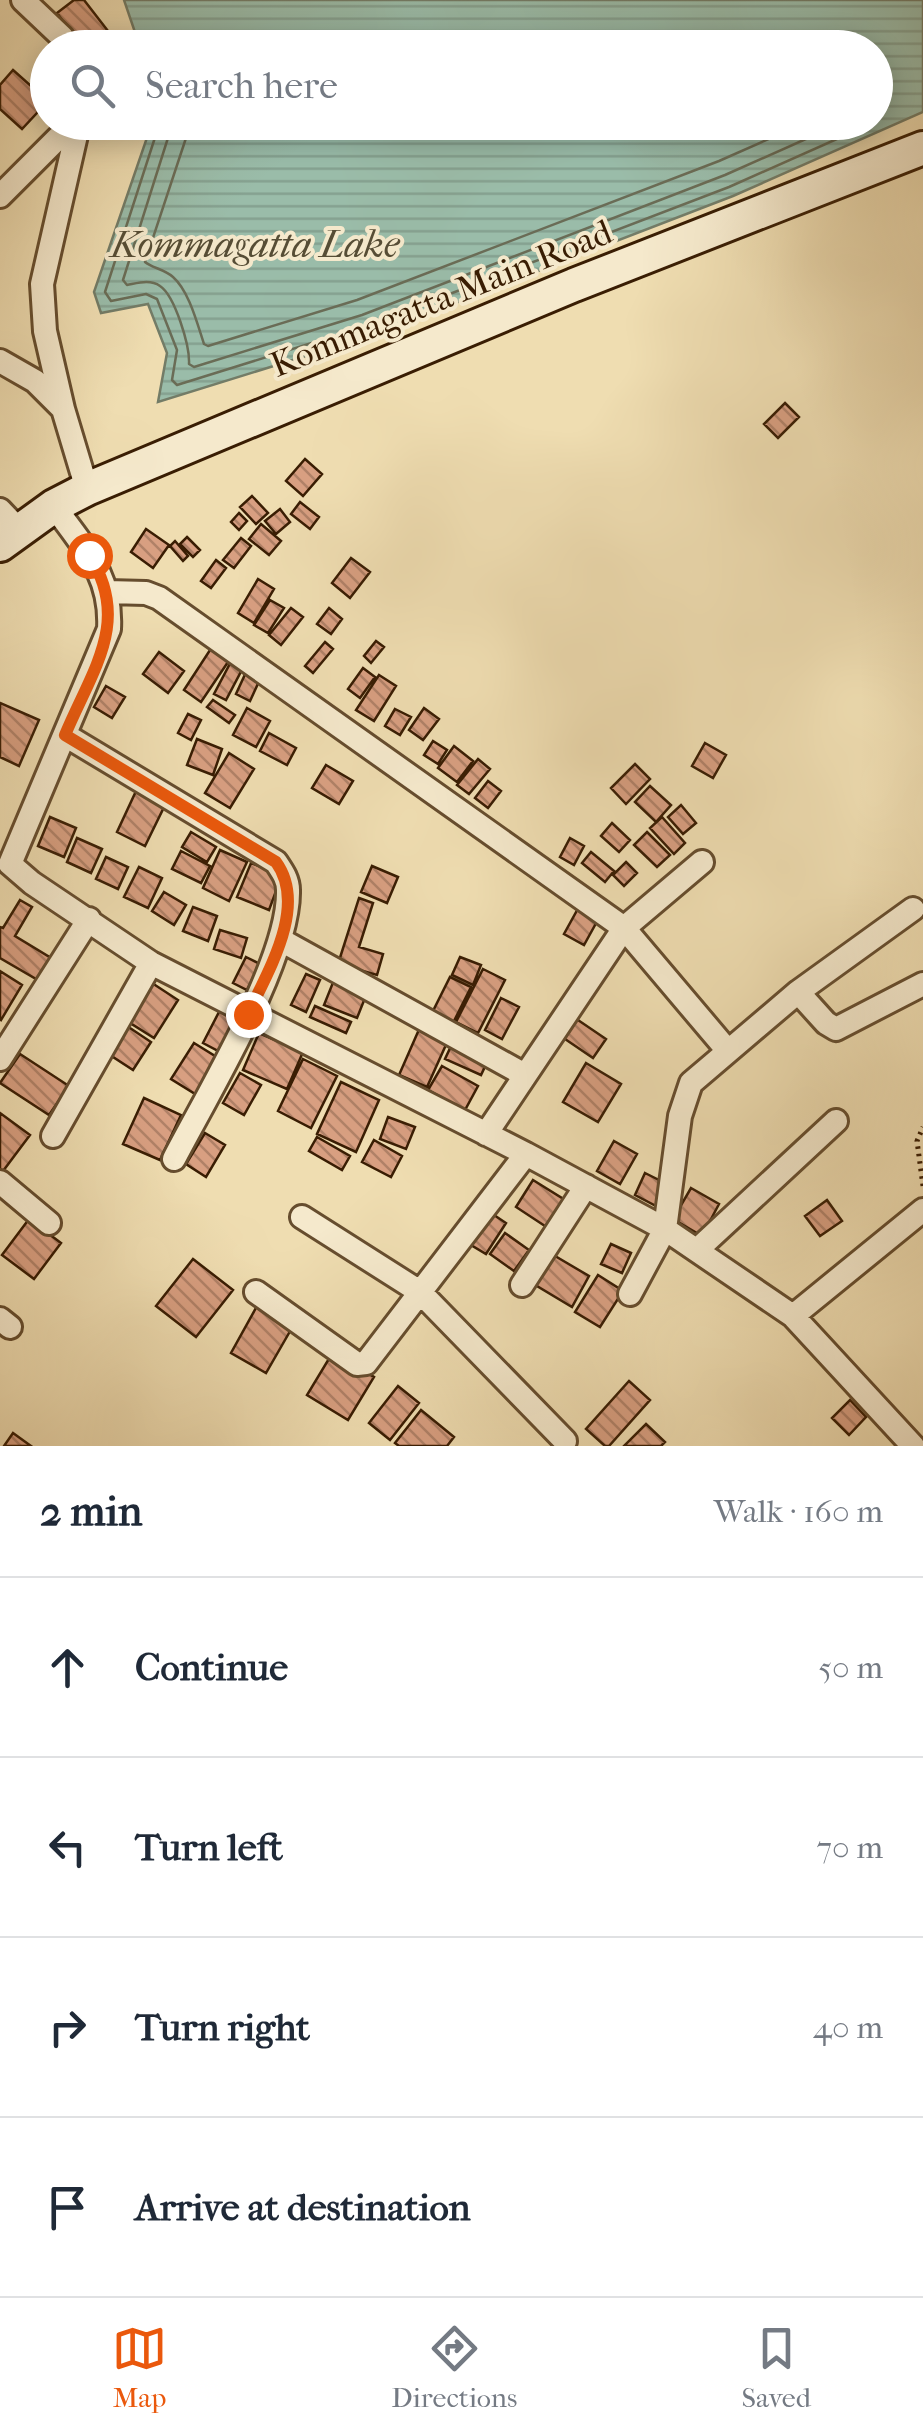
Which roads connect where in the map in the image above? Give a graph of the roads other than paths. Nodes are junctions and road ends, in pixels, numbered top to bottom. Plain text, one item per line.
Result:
1 (24, 0) edge
2 (56, 30) edge
3 (58, 140) edge
4 (73, 140) edge
5 (923, 148) edge
6 (0, 196) edge
7 (0, 361) edge
8 (63, 409) junction
9 (88, 490) junction
10 (54, 506) junction
11 (7, 528) edge
12 (107, 592) junction
13 (65, 735) junction
14 (702, 862) dead end
15 (5, 872) edge
16 (913, 909) dead end
17 (89, 919) junction
18 (624, 928) junction
19 (282, 940) junction
20 (151, 963) junction
21 (923, 984) edge
22 (798, 992) junction
23 (248, 1014) junction
24 (728, 1051) junction
25 (0, 1059) edge
26 (524, 1075) junction
27 (836, 1121) dead end
28 (486, 1134) junction
29 (53, 1136) dead end
30 (526, 1154) junction
31 (174, 1158) dead end
32 (0, 1182) edge
33 (586, 1186) junction
34 (923, 1210) edge
35 (302, 1217) dead end
36 (49, 1223) dead end
37 (665, 1229) junction
38 (697, 1250) junction
39 (522, 1284) dead end
40 (256, 1292) dead end
41 (420, 1292) junction
42 (630, 1294) dead end
43 (793, 1316) junction
44 (565, 1440) dead end
45 (913, 1446) edge

1 - 2 street
3 - 6 street
4 - 8 street
5 - 9 main road, Kommagatta Main Road
7 - 8 street
8 - 9 street
9 - 10 main road, Kommagatta Main Road
10 - 11 main road, Kommagatta Main Road
10 - 12 street
12 - 13 street
12 - 18 street
13 - 15 street
13 - 19 street
14 - 18 street
15 - 17 street
16 - 22 street
17 - 20 street
17 - 25 street
18 - 24 street
18 - 26 street
19 - 23 street
19 - 26 street
20 - 23 street
20 - 29 street
21 - 22 street
22 - 24 street
23 - 28 street
23 - 31 street
24 - 37 street
26 - 28 street
27 - 38 street
28 - 30 street
30 - 33 street
30 - 41 street
32 - 36 street
33 - 37 street
33 - 39 street
34 - 43 street
35 - 41 street
37 - 38 street
37 - 42 street
38 - 43 street
40 - 41 street
41 - 44 street
43 - 45 street

